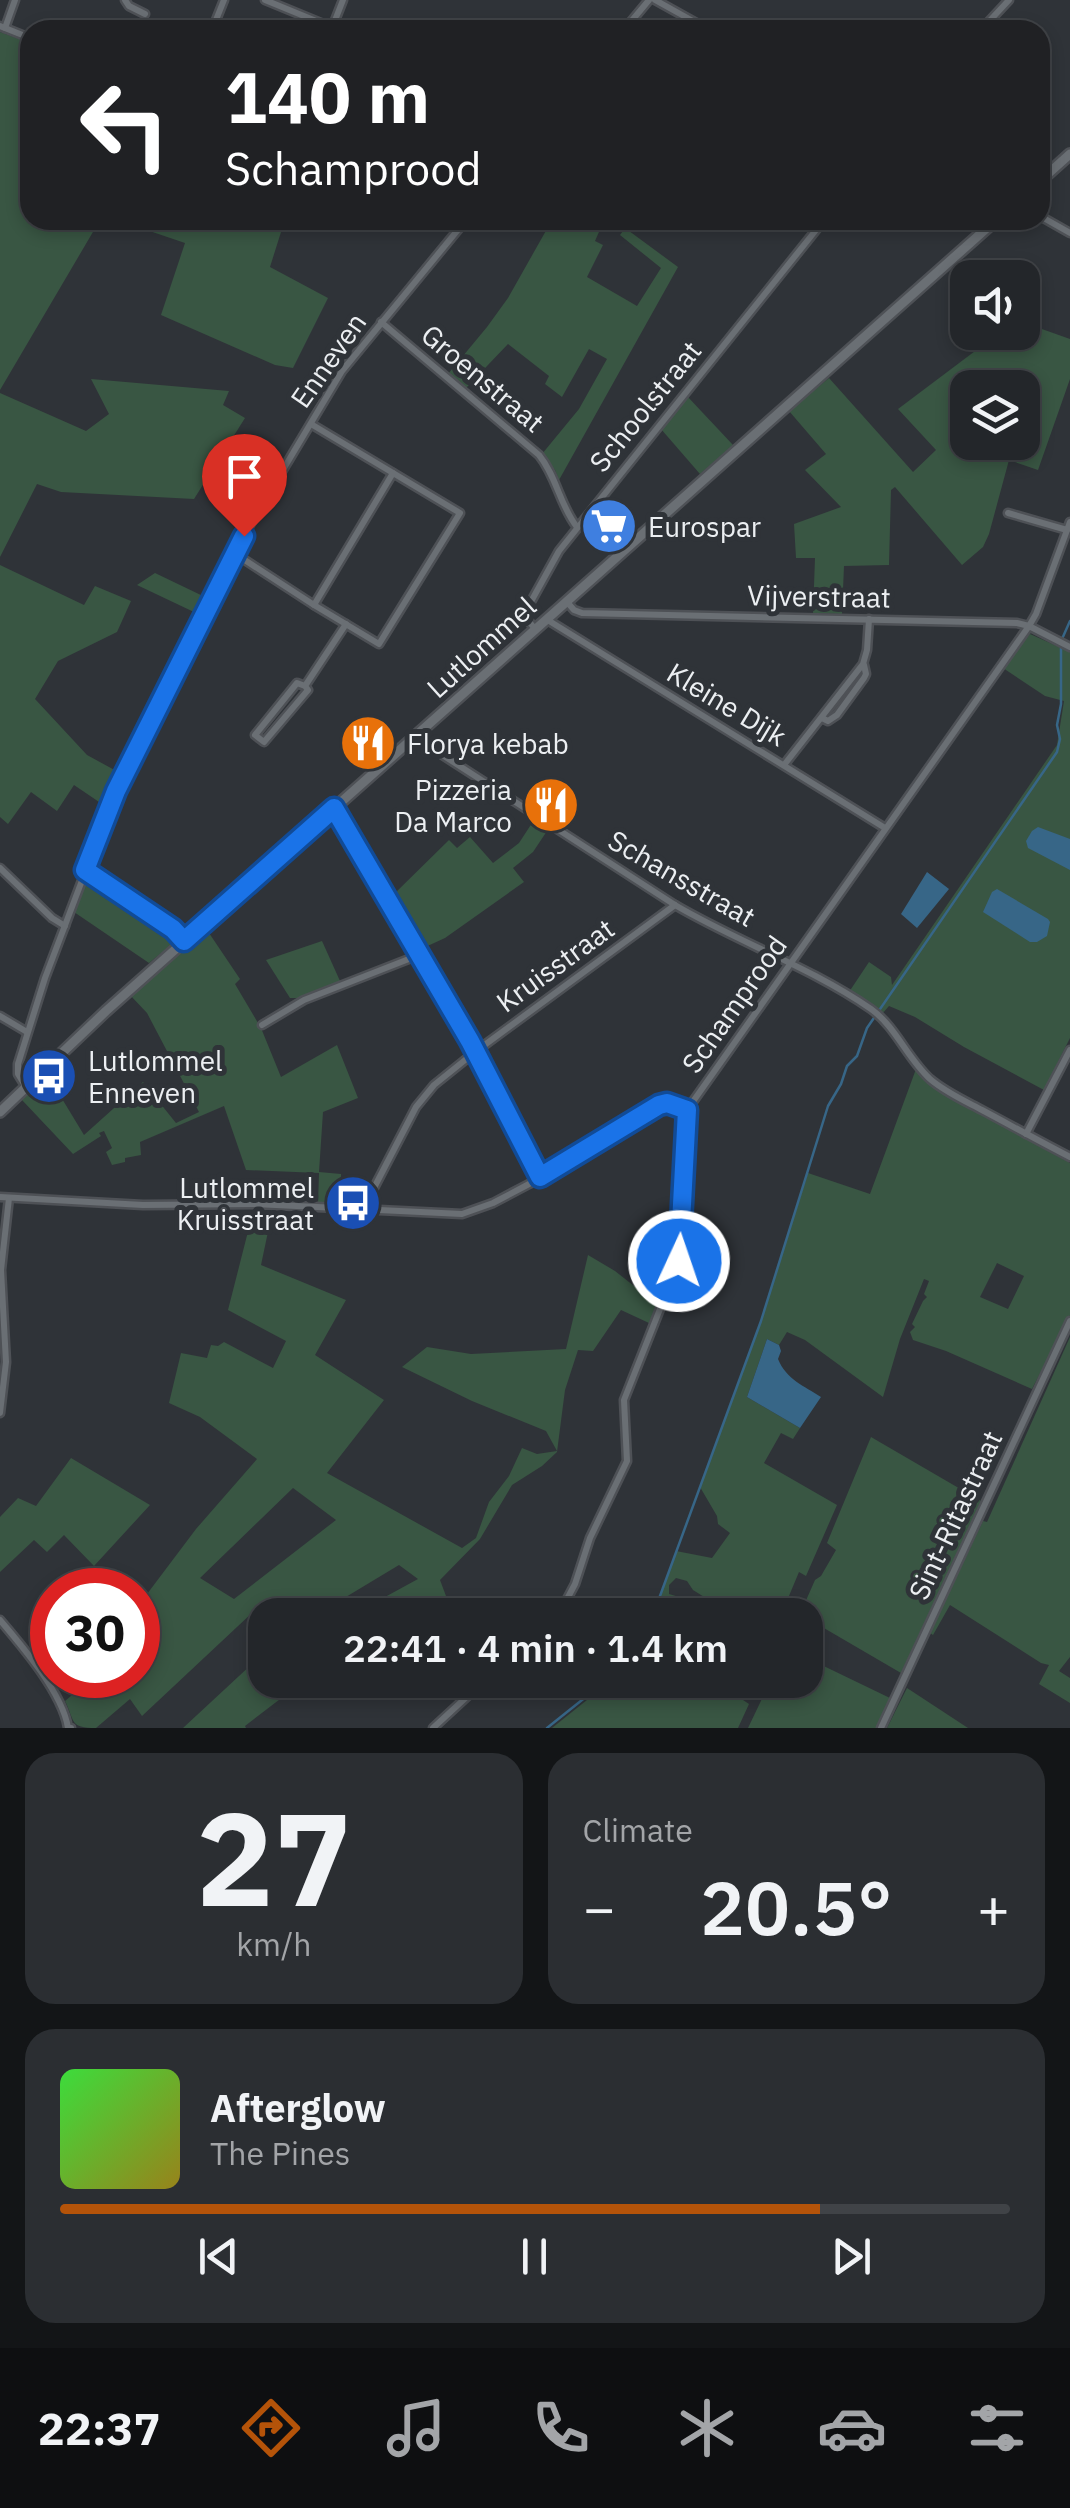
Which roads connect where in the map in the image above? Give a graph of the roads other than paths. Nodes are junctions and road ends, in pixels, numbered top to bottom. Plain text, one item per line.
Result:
1 (15, 0) edge
2 (125, 0) edge
3 (265, 0) edge
4 (652, 0) edge
5 (1009, 0) edge
6 (145, 14) dead end
7 (313, 20) edge
8 (633, 20) edge
9 (690, 20) edge
10 (990, 20) edge
11 (2, 27) edge
12 (1070, 154) edge
13 (1050, 172) edge
14 (458, 230) edge
15 (816, 230) edge
16 (985, 230) edge
17 (380, 322) junction
18 (311, 424) junction
19 (393, 473) junction
20 (1008, 513) dead end
21 (1069, 526) edge
22 (577, 527) junction
23 (234, 553) junction
24 (566, 602) junction
25 (314, 605) junction
26 (869, 619) junction
27 (546, 620) junction
28 (346, 624) junction
29 (1029, 626) junction
30 (535, 629) junction
31 (1070, 647) edge
32 (306, 686) junction
33 (417, 734) junction
34 (784, 765) junction
35 (334, 808) junction
36 (885, 828) junction
37 (0, 868) edge
38 (85, 870) junction
39 (675, 904) junction
40 (65, 926) junction
41 (184, 941) junction
42 (419, 954) junction
43 (790, 964) junction
44 (0, 1016) edge
45 (262, 1025) dead end
46 (27, 1032) junction
47 (1070, 1050) edge
48 (475, 1052) junction
49 (26, 1086) junction
50 (687, 1110) junction
51 (0, 1112) edge
52 (1026, 1134) junction
53 (1070, 1157) edge
54 (540, 1177) junction
55 (5, 1198) edge
56 (362, 1209) junction
57 (1070, 1321) edge
58 (0, 1412) edge
59 (568, 1598) edge
60 (0, 1620) edge
61 (10, 1632) junction
62 (0, 1639) edge
63 (466, 1698) edge
64 (70, 1728) edge
65 (433, 1728) edge
66 (881, 1728) edge

1 - 11 street
2 - 6 street
3 - 7 street
4 - 8 street
4 - 9 street
5 - 10 street
12 - 13 main road
14 - 17 street, Enneven
15 - 22 street, Schoolstraat
16 - 24 main road, Lutlommel
17 - 18 street, Enneven
17 - 22 street, Groenstraat
18 - 19 street
18 - 23 street, Enneven
19 - 25 street
19 - 28 street
20 - 21 street
21 - 29 street, Schamprood
22 - 30 street, Schoolstraat
23 - 25 street
23 - 38 street, Enneven
24 - 26 street, Vijverstraat
24 - 27 main road, Lutlommel
25 - 28 street
26 - 29 street, Vijverstraat
26 - 34 street
27 - 30 main road, Lutlommel
27 - 34 street, Kleine Dijk
28 - 32 street
29 - 31 street, Vijverstraat
29 - 36 street, Schamprood
30 - 33 main road, Lutlommel
32 - 32 street
33 - 35 main road, Lutlommel
33 - 39 street, Schansstraat
34 - 36 street, Kleine Dijk
35 - 41 main road, Lutlommel
35 - 42 street
36 - 43 street, Schamprood
37 - 40 street
38 - 40 street, Enneven
38 - 41 street
39 - 43 street, Schansstraat
39 - 48 street, Kruisstraat
40 - 46 street, Enneven
41 - 49 main road, Lutlommel
42 - 45 street
42 - 48 street
43 - 50 street, Schamprood
43 - 52 street, Schansstraat
44 - 46 street
46 - 49 street, Enneven
47 - 52 street
48 - 54 street
48 - 56 street, Kruisstraat
49 - 51 main road, Lutlommel
50 - 54 street, Schamprood
50 - 59 street
52 - 53 street, Schansstraat
54 - 56 street, Schamprood
55 - 56 street, Schamprood
55 - 58 street
57 - 66 street, Sint-Ritastraat
60 - 61 street
61 - 62 street
61 - 64 street
63 - 65 street

